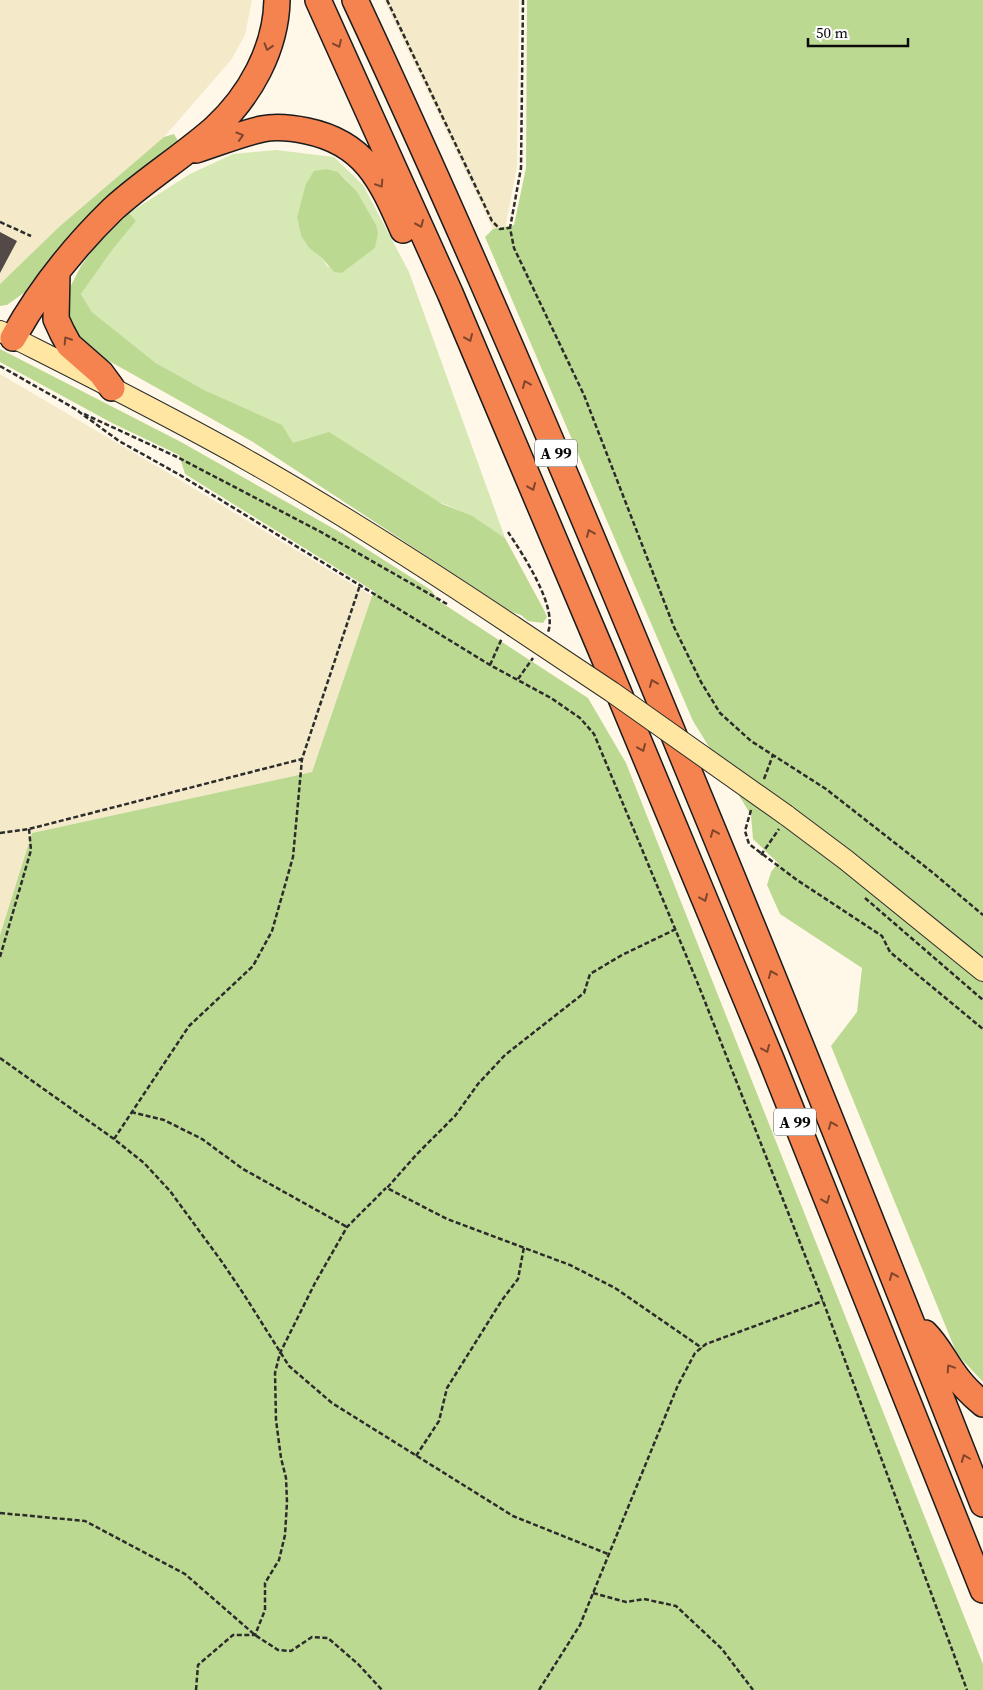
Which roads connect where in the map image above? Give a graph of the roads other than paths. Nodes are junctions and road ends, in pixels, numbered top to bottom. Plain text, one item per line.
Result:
1 (277, 0) edge
2 (318, 0) edge
3 (355, 0) edge
4 (177, 157) junction
5 (57, 273) junction
6 (450, 293) junction
7 (7, 334) edge
8 (112, 388) junction
9 (983, 971) edge
10 (911, 1321) junction
11 (983, 1404) edge
12 (983, 1504) edge
13 (983, 1590) edge

1 -> 4 highway
2 -> 6 highway, A 99
10 -> 3 highway, A 99
4 - 5 highway
4 -> 6 highway
5 - 7 highway
8 -> 5 highway
6 -> 13 highway, A 99
7 - 8 main road
8 - 9 main road, bridge
11 -> 10 highway
12 -> 10 highway, A 99

